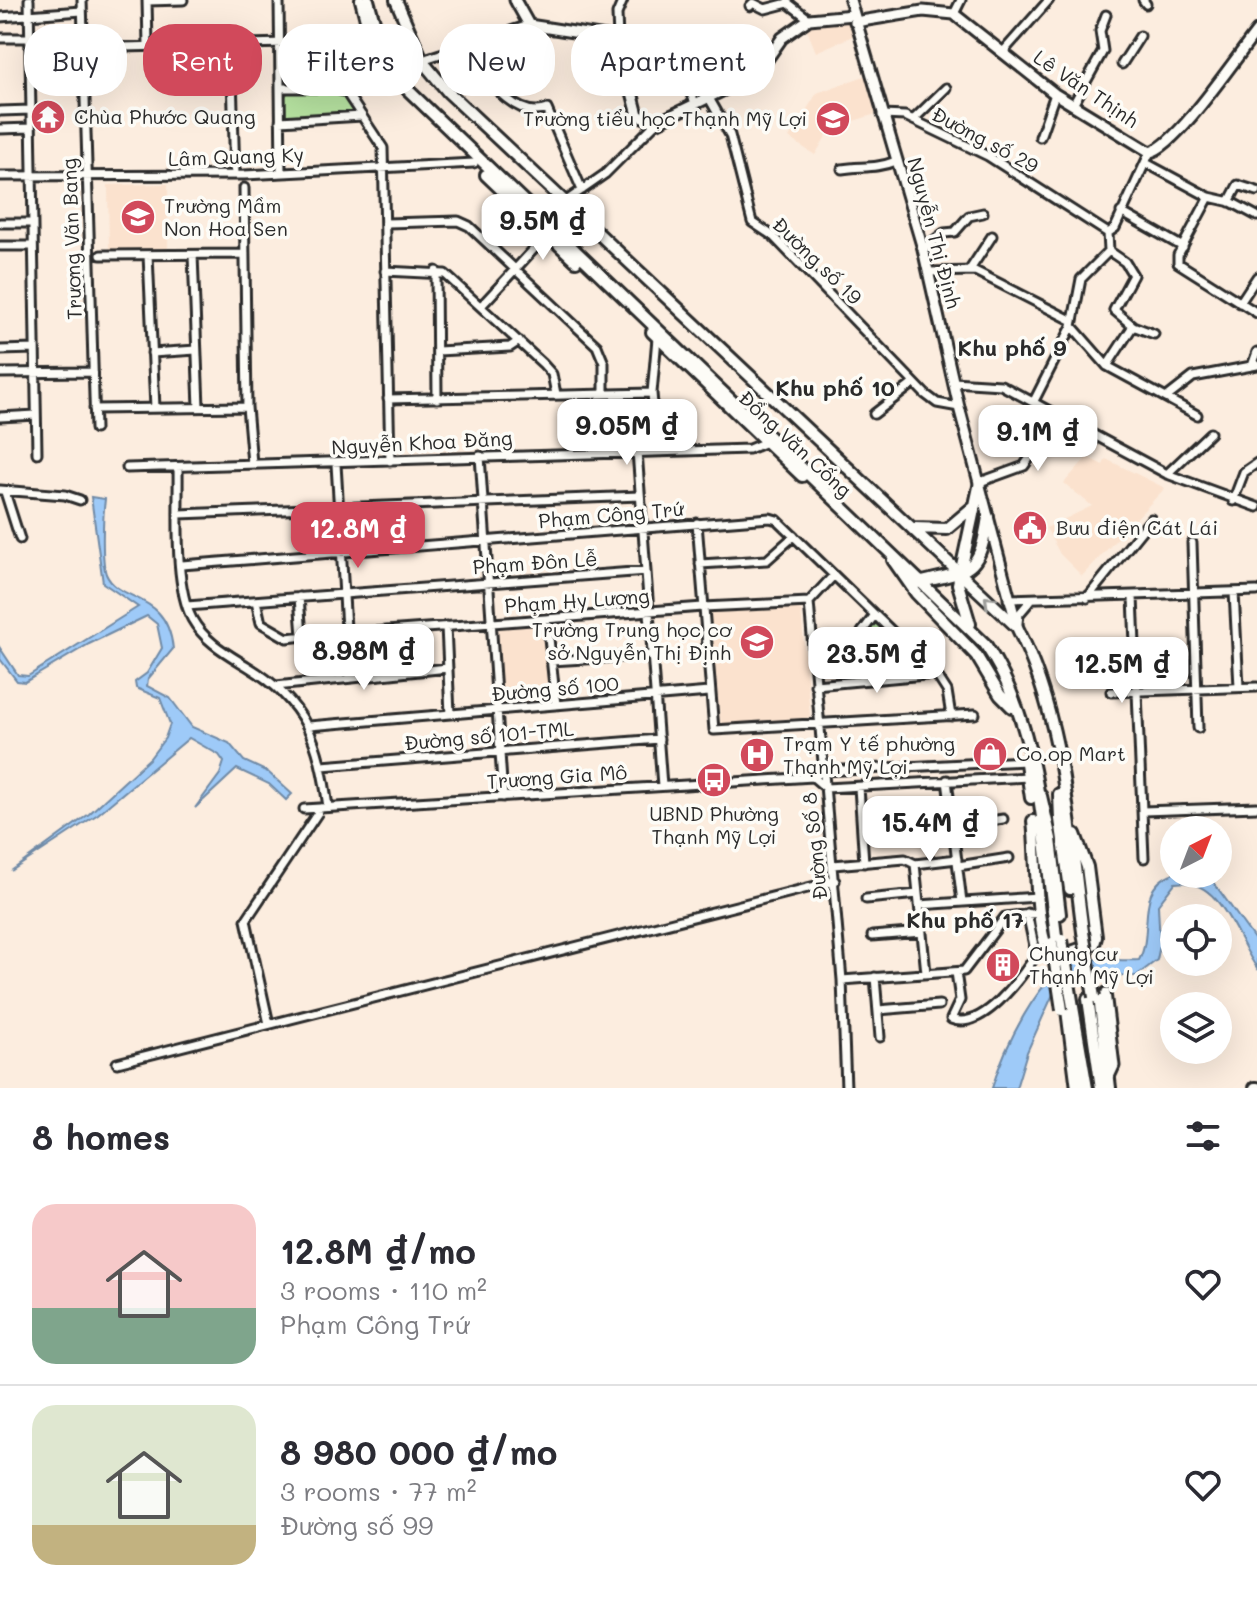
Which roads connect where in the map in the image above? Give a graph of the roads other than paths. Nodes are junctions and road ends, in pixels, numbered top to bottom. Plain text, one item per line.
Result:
1 (29, 0) edge
2 (82, 0) edge
3 (183, 0) edge
4 (279, 0) edge
5 (361, 0) edge
6 (368, 0) edge
7 (396, 0) edge
8 (404, 0) edge
9 (515, 0) edge
10 (623, 0) edge
11 (850, 0) edge
12 (961, 0) edge
13 (1049, 0) edge
14 (147, 1) edge
15 (789, 1) edge
16 (750, 6) dead end
17 (82, 11) junction
18 (954, 14) junction
19 (1106, 15) dead end
20 (0, 17) edge
21 (29, 17) junction
22 (809, 19) junction
23 (854, 19) junction
24 (29, 24) edge
25 (82, 24) edge
26 (148, 24) edge
27 (279, 24) edge
28 (367, 24) edge
29 (528, 24) edge
30 (617, 24) edge
31 (1257, 31) edge
32 (1140, 36) dead end
33 (0, 38) edge
34 (24, 38) edge
35 (1002, 53) junction
36 (439, 55) edge
37 (428, 58) junction
38 (1122, 64) dead end
39 (946, 88) dead end
40 (1055, 94) junction
41 (31, 96) edge
42 (84, 96) edge
43 (233, 96) edge
44 (280, 96) edge
45 (346, 96) edge
46 (409, 96) edge
47 (508, 96) edge
48 (633, 96) edge
49 (692, 96) edge
50 (709, 98) junction
51 (696, 104) junction
52 (1073, 105) junction
53 (31, 110) junction
54 (0, 111) edge
55 (882, 115) junction
56 (362, 116) junction
57 (913, 120) junction
58 (280, 121) junction
59 (656, 123) junction
60 (31, 128) junction
61 (0, 129) edge
62 (1040, 137) dead end
63 (1150, 152) junction
64 (477, 161) junction
65 (896, 161) junction
66 (1146, 163) junction
67 (385, 167) junction
68 (842, 169) dead end
69 (281, 172) junction
70 (86, 175) junction
71 (235, 175) junction
72 (0, 176) edge
73 (32, 176) junction
74 (244, 188) dead end
75 (582, 190) junction
76 (1257, 191) edge
77 (1209, 197) junction
78 (569, 199) junction
79 (1229, 202) junction
80 (1121, 212) junction
81 (983, 213) dead end
82 (1257, 216) edge
83 (0, 223) edge
84 (33, 223) junction
85 (386, 223) junction
86 (1108, 233) junction
87 (547, 235) junction
88 (992, 236) dead end
89 (0, 246) edge
90 (33, 246) junction
91 (1183, 247) junction
92 (923, 249) junction
93 (1109, 251) junction
94 (245, 254) junction
95 (101, 255) dead end
96 (148, 255) junction
97 (193, 255) junction
98 (517, 268) junction
99 (385, 271) junction
100 (436, 271) junction
101 (969, 271) junction
102 (928, 272) junction
103 (1257, 277) edge
104 (1240, 303) junction
105 (482, 305) junction
106 (1257, 313) edge
107 (1072, 323) junction
108 (1133, 326) junction
109 (658, 334) junction
110 (1154, 334) dead end
111 (519, 341) junction
112 (721, 346) junction
113 (35, 349) junction
114 (0, 350) edge
115 (196, 350) junction
116 (438, 351) junction
117 (1257, 352) edge
118 (152, 353) junction
119 (1255, 365) edge
120 (1107, 366) junction
121 (35, 372) junction
122 (92, 372) junction
123 (0, 373) edge
124 (953, 382) junction
125 (914, 383) junction
126 (604, 392) junction
127 (652, 393) junction
128 (556, 394) junction
129 (1166, 398) junction
130 (388, 399) junction
131 (437, 399) junction
132 (1034, 401) junction
133 (199, 407) junction
134 (247, 407) junction
135 (959, 407) junction
136 (155, 408) junction
137 (94, 409) junction
138 (874, 414) dead end
139 (36, 415) junction
140 (1197, 415) dead end
141 (1059, 416) junction
142 (0, 417) edge
143 (95, 429) dead end
144 (1210, 433) dead end
145 (766, 442) junction
146 (637, 451) junction
147 (657, 452) junction
148 (37, 453) dead end
149 (480, 456) junction
150 (390, 461) junction
151 (252, 463) junction
152 (1257, 463) edge
153 (336, 464) junction
154 (178, 467) junction
155 (127, 468) dead end
156 (1167, 474) junction
157 (980, 482) junction
158 (2, 491) edge
159 (640, 496) junction
160 (80, 500) dead end
161 (1233, 501) junction
162 (483, 502) junction
163 (977, 502) junction
164 (1257, 507) edge
165 (339, 508) junction
166 (179, 514) junction
167 (988, 517) junction
168 (1151, 519) dead end
169 (697, 523) junction
170 (907, 523) junction
171 (642, 530) junction
172 (794, 536) junction
173 (20, 539) dead end
174 (486, 542) junction
175 (1192, 543) dead end
176 (889, 552) junction
177 (342, 553) junction
178 (700, 564) junction
179 (182, 565) junction
180 (898, 566) junction
181 (646, 571) junction
182 (961, 574) junction
183 (834, 575) junction
184 (929, 580) junction
185 (488, 583) junction
186 (910, 585) junction
187 (1257, 591) edge
188 (1193, 592) junction
189 (1234, 592) junction
190 (344, 594) junction
191 (299, 597) junction
192 (1133, 597) junction
193 (1087, 598) junction
194 (1008, 599) junction
195 (1033, 599) junction
196 (256, 601) junction
197 (809, 602) junction
198 (187, 606) junction
199 (703, 607) junction
200 (649, 612) junction
201 (874, 616) junction
202 (547, 619) junction
203 (491, 623) junction
204 (446, 626) junction
205 (1017, 627) junction
206 (972, 630) junction
207 (321, 634) dead end
208 (346, 634) junction
209 (302, 636) junction
210 (652, 655) junction
211 (1033, 659) junction
212 (551, 661) junction
213 (448, 668) junction
214 (936, 674) junction
215 (349, 678) junction
216 (863, 680) junction
217 (815, 685) junction
218 (276, 686) junction
219 (1239, 687) junction
220 (1257, 687) edge
221 (1195, 689) junction
222 (709, 692) junction
223 (1111, 692) dead end
224 (1137, 692) junction
225 (655, 696) junction
226 (556, 705) junction
227 (1015, 706) junction
228 (497, 710) junction
229 (450, 714) junction
230 (975, 714) dead end
231 (951, 716) junction
232 (309, 726) junction
233 (819, 726) junction
234 (1198, 728) dead end
235 (659, 739) junction
236 (499, 751) junction
237 (1059, 752) junction
238 (1029, 761) junction
239 (1010, 763) junction
240 (322, 766) junction
241 (823, 771) junction
242 (813, 777) junction
243 (1012, 778) junction
244 (1033, 779) junction
245 (947, 780) junction
246 (662, 786) junction
247 (859, 787) junction
248 (826, 788) junction
249 (503, 797) junction
250 (1257, 807) edge
251 (324, 808) junction
252 (304, 809) dead end
253 (1143, 811) junction
254 (1035, 813) junction
255 (1003, 819) dead end
256 (952, 827) junction
257 (1072, 835) junction
258 (1009, 858) dead end
259 (1144, 858) dead end
260 (957, 862) junction
261 (864, 863) junction
262 (915, 864) junction
263 (833, 865) junction
264 (835, 881) junction
265 (918, 894) junction
266 (1038, 897) junction
267 (866, 899) dead end
268 (962, 902) junction
269 (919, 905) junction
270 (1033, 913) junction
271 (922, 932) junction
272 (1083, 932) junction
273 (872, 936) dead end
274 (1057, 942) junction
275 (956, 972) junction
276 (926, 973) junction
277 (875, 977) junction
278 (842, 980) junction
279 (1097, 996) junction
280 (939, 1005) dead end
281 (1068, 1008) junction
282 (878, 1010) junction
283 (269, 1024) junction
284 (880, 1037) dead end
285 (117, 1063) dead end
286 (1110, 1083) edge
287 (846, 1088) edge
288 (1077, 1088) edge
289 (1087, 1088) edge
290 (1101, 1088) edge

1 - 21 street
2 - 17 street, Trương Văn Bang
3 - 14 street
4 - 27 street
5 - 28 main road, Đồng Văn Cống
6 - 64 main road, Đồng Văn Cống
7 - 112 main road, Đồng Văn Cống
8 - 37 main road, Đồng Văn Cống
9 - 29 street
10 - 30 street
11 - 23 street, Nguyễn Thị Định
12 - 18 street
13 - 35 street
14 - 26 street
15 - 16 street
15 - 22 street
17 - 21 street
17 - 25 street, Trương Văn Bang
18 - 23 street
18 - 35 street, Lê Văn Thịnh
19 - 52 street
20 - 21 street
21 - 24 street
22 - 23 street
22 - 50 street
23 - 55 street, Nguyễn Thị Định
31 - 63 street, Lê Văn Thịnh
32 - 38 street
33 - 34 street
35 - 40 street, Lê Văn Thịnh
36 - 37 street
37 - 78 main road, Đồng Văn Cống
39 - 57 street
40 - 52 street, Lê Văn Thịnh
40 - 62 street
41 - 53 street
42 - 70 street, Trương Văn Bang
43 - 71 street
44 - 58 street
45 - 56 street
46 - 64 main road, Đồng Văn Cống
47 - 75 street
48 - 59 street
49 - 51 street
50 - 51 street
50 - 125 street, Đường số 19
51 - 59 street
52 - 63 street, Lê Văn Thịnh
53 - 54 street
53 - 60 street
55 - 57 street, Đường số 29
55 - 65 street, Nguyễn Thị Định
56 - 58 street
56 - 67 street
57 - 86 street, Đường số 29
58 - 69 street
59 - 75 street
60 - 61 street
60 - 73 street
63 - 66 street
64 - 67 street, Lâm Quang Ky
64 - 87 main road, Đồng Văn Cống
64 - 109 main road, Đồng Văn Cống
65 - 68 street
65 - 92 street, Nguyễn Thị Định
66 - 77 street
66 - 80 street
67 - 69 street, Lâm Quang Ky
67 - 85 street
69 - 71 street, Lâm Quang Ky
70 - 71 street, Lâm Quang Ky
70 - 73 street, Lâm Quang Ky
70 - 122 street, Trương Văn Bang
72 - 73 street, Lâm Quang Ky
73 - 84 street
74 - 94 street
75 - 78 street
76 - 79 street
77 - 79 street
77 - 91 street
78 - 112 main road, Đồng Văn Cống
79 - 82 street
80 - 86 street
80 - 91 street
81 - 92 street
83 - 84 street
84 - 90 street
85 - 98 street
85 - 99 street
86 - 93 street
87 - 98 street
87 - 109 main road, Đồng Văn Cống
88 - 101 street
89 - 90 street
90 - 113 street
91 - 104 street
92 - 102 street, Nguyễn Thị Định
93 - 107 street
93 - 108 street
94 - 97 street
94 - 134 street
95 - 96 street
96 - 97 street
96 - 118 street
97 - 115 street
98 - 105 street
98 - 126 street
99 - 100 street
99 - 130 street
100 - 105 street
100 - 116 street
101 - 102 street
101 - 107 street
102 - 124 street, Nguyễn Thị Định
103 - 104 street
104 - 106 street
105 - 111 street
107 - 120 street
107 - 132 street
108 - 110 street
108 - 120 street
109 - 127 street
109 - 145 main road, Đồng Văn Cống
109 - 176 main road, Đồng Văn Cống
111 - 116 street
111 - 128 street
112 - 170 main road, Đồng Văn Cống
113 - 114 street
113 - 121 street
115 - 118 street
115 - 133 street
116 - 131 street
117 - 119 street
118 - 136 street
119 - 129 street
120 - 129 street
121 - 122 street
121 - 123 street
121 - 139 street
122 - 137 street, Trương Văn Bang
124 - 132 street
124 - 135 street, Nguyễn Thị Định
125 - 135 street, Đường số 19
125 - 138 street
126 - 127 street
126 - 128 street
127 - 147 street
128 - 131 street
129 - 140 street
130 - 131 street
130 - 150 street
132 - 141 street
133 - 134 street
133 - 136 street
134 - 151 street
135 - 157 street, Nguyễn Thị Định
136 - 137 street
137 - 143 street, Trương Văn Bang
139 - 142 street
139 - 148 street
141 - 156 street
141 - 157 street
144 - 156 street
145 - 147 street, Nguyễn Khoa Đăng
145 - 176 main road, Đồng Văn Cống
146 - 147 street, Nguyễn Khoa Đăng
146 - 149 street, Nguyễn Khoa Đăng
146 - 159 street
149 - 150 street, Nguyễn Khoa Đăng
149 - 162 street
150 - 153 street, Nguyễn Khoa Đăng
151 - 153 street, Nguyễn Khoa Đăng
151 - 154 street, Nguyễn Khoa Đăng
152 - 161 street
153 - 165 street
154 - 155 street, Nguyễn Khoa Đăng
154 - 166 street
156 - 161 street
157 - 163 main road
157 - 167 street, Nguyễn Thị Định
158 - 160 street
158 - 173 street
159 - 162 street
159 - 171 street
161 - 164 street
162 - 165 street
162 - 174 street
163 - 170 main road
163 - 182 main road
165 - 166 street
165 - 177 street
166 - 179 street
167 - 182 main road
167 - 194 street, Nguyễn Thị Định
168 - 193 street
169 - 171 street, Phạm Công Trứ
169 - 172 street, Phạm Công Trứ
169 - 178 street
170 - 182 main road, Đồng Văn Cống
171 - 174 street, Phạm Công Trứ
171 - 181 street
172 - 178 street
172 - 183 street, Phạm Công Trứ
174 - 177 street, Phạm Công Trứ
174 - 185 street
175 - 188 street
176 - 180 main road, Đồng Văn Cống
176 - 184 main road, Đồng Văn Cống
177 - 179 street, Phạm Công Trứ
177 - 190 street
178 - 199 street
179 - 198 street
180 - 184 main road
180 - 186 main road, Đồng Văn Cống
181 - 185 street, Phạm Đôn Lễ
181 - 200 street
182 - 184 main road
205 -> 182 main road, Đồng Văn Cống
182 - 206 main road
183 - 197 street
183 - 201 street, Phạm Công Trứ
184 - 186 main road
184 - 206 main road
185 - 190 street, Phạm Đôn Lễ
185 - 203 street
186 - 227 main road, Đồng Văn Cống
187 - 189 street
188 - 189 street
188 - 192 street
188 - 221 street
189 - 219 street
190 - 191 street, Phạm Đôn Lễ
190 - 208 street
191 - 196 street, Phạm Đôn Lễ
191 - 209 street
192 - 193 street
192 - 224 street
193 - 195 street
194 - 195 street
194 - 205 street, Nguyễn Thị Định
195 - 205 street
196 - 198 street, Phạm Đôn Lễ
196 - 209 street
197 - 199 street, Phạm Hy Lượng
197 - 217 street, Đường Số 8
198 - 218 street
199 - 200 street, Phạm Hy Lượng
199 - 222 street
200 - 202 street, Phạm Hy Lượng
200 - 210 street
201 - 214 street, Phạm Công Trứ
201 - 216 street
202 - 203 street, Phạm Hy Lượng
202 - 212 street
203 - 204 street, Phạm Hy Lượng
203 - 228 street
204 - 208 street, Phạm Hy Lượng
204 - 213 street
205 - 211 main road, Nguyễn Thị Định
206 - 227 main road
207 - 209 street
208 - 215 street
210 - 212 street
210 - 225 street
211 - 237 main road, Nguyễn Thị Định
211 - 257 main road, Nguyễn Thị Định
212 - 226 street
213 - 215 street
213 - 229 street
214 - 216 street
214 - 231 street, Phạm Công Trứ
215 - 218 street
216 - 217 street
217 - 233 street, Đường Số 8
218 - 232 street
219 - 220 street
219 - 221 street
221 - 224 street
221 - 234 street
222 - 225 street, Đường số 100
222 - 233 street
223 - 224 street
224 - 253 street
225 - 226 street, Đường số 100
225 - 235 street
226 - 228 street, Đường số 100
227 - 238 main road
228 - 229 street, Đường số 100
228 - 236 street
229 - 232 street, Đường số 100
230 - 231 street
231 - 233 street
232 - 240 street
233 - 241 street, Đường Số 8
235 - 236 street, Đường số 101-TML
235 - 246 street
236 - 240 street, Đường số 101-TML
236 - 249 street
237 - 257 main road, Nguyễn Thị Định
237 - 272 main road, Nguyễn Thị Định
238 - 239 street, Trương Gia Mô
238 - 244 main road
239 - 241 street, Trương Gia Mô
239 - 243 street
240 - 251 street
241 - 242 street, Trương Gia Mô
241 - 248 street, Đường Số 8
242 - 246 street, Trương Gia Mô
242 - 248 street
243 - 244 street
243 - 245 street
244 - 254 main road
244 - 254 main road
244 - 274 main road
245 - 247 street
245 - 256 street
246 - 249 street, Trương Gia Mô
247 - 248 street
247 - 261 street
248 - 263 street, Đường Số 8
249 - 251 street, Trương Gia Mô
250 - 253 street
251 - 252 street, Trương Gia Mô
251 - 283 street
253 - 259 street
254 - 266 main road
254 - 274 main road
255 - 256 street
256 - 260 street
257 - 270 main road
257 - 272 main road, Nguyễn Thị Định
258 - 260 street
260 - 262 street
260 - 268 street
261 - 262 street
261 - 263 street
262 - 265 street
263 - 264 street, Đường Số 8
264 - 278 street, Đường Số 8
264 - 283 street
265 - 267 street
265 - 269 street
266 - 268 street
266 - 270 main road
268 - 269 street
269 - 271 street
270 - 275 street
270 - 275 street
271 - 273 street
271 - 276 street
272 - 279 main road, bridge
274 - 281 main road, bridge
275 - 276 street
276 - 277 street
277 - 278 street
277 - 282 street
278 - 287 street, Đường Số 8
279 - 286 main road
279 - 290 main road
280 - 282 street
281 - 288 main road
281 - 289 main road
282 - 284 street
283 - 285 street

